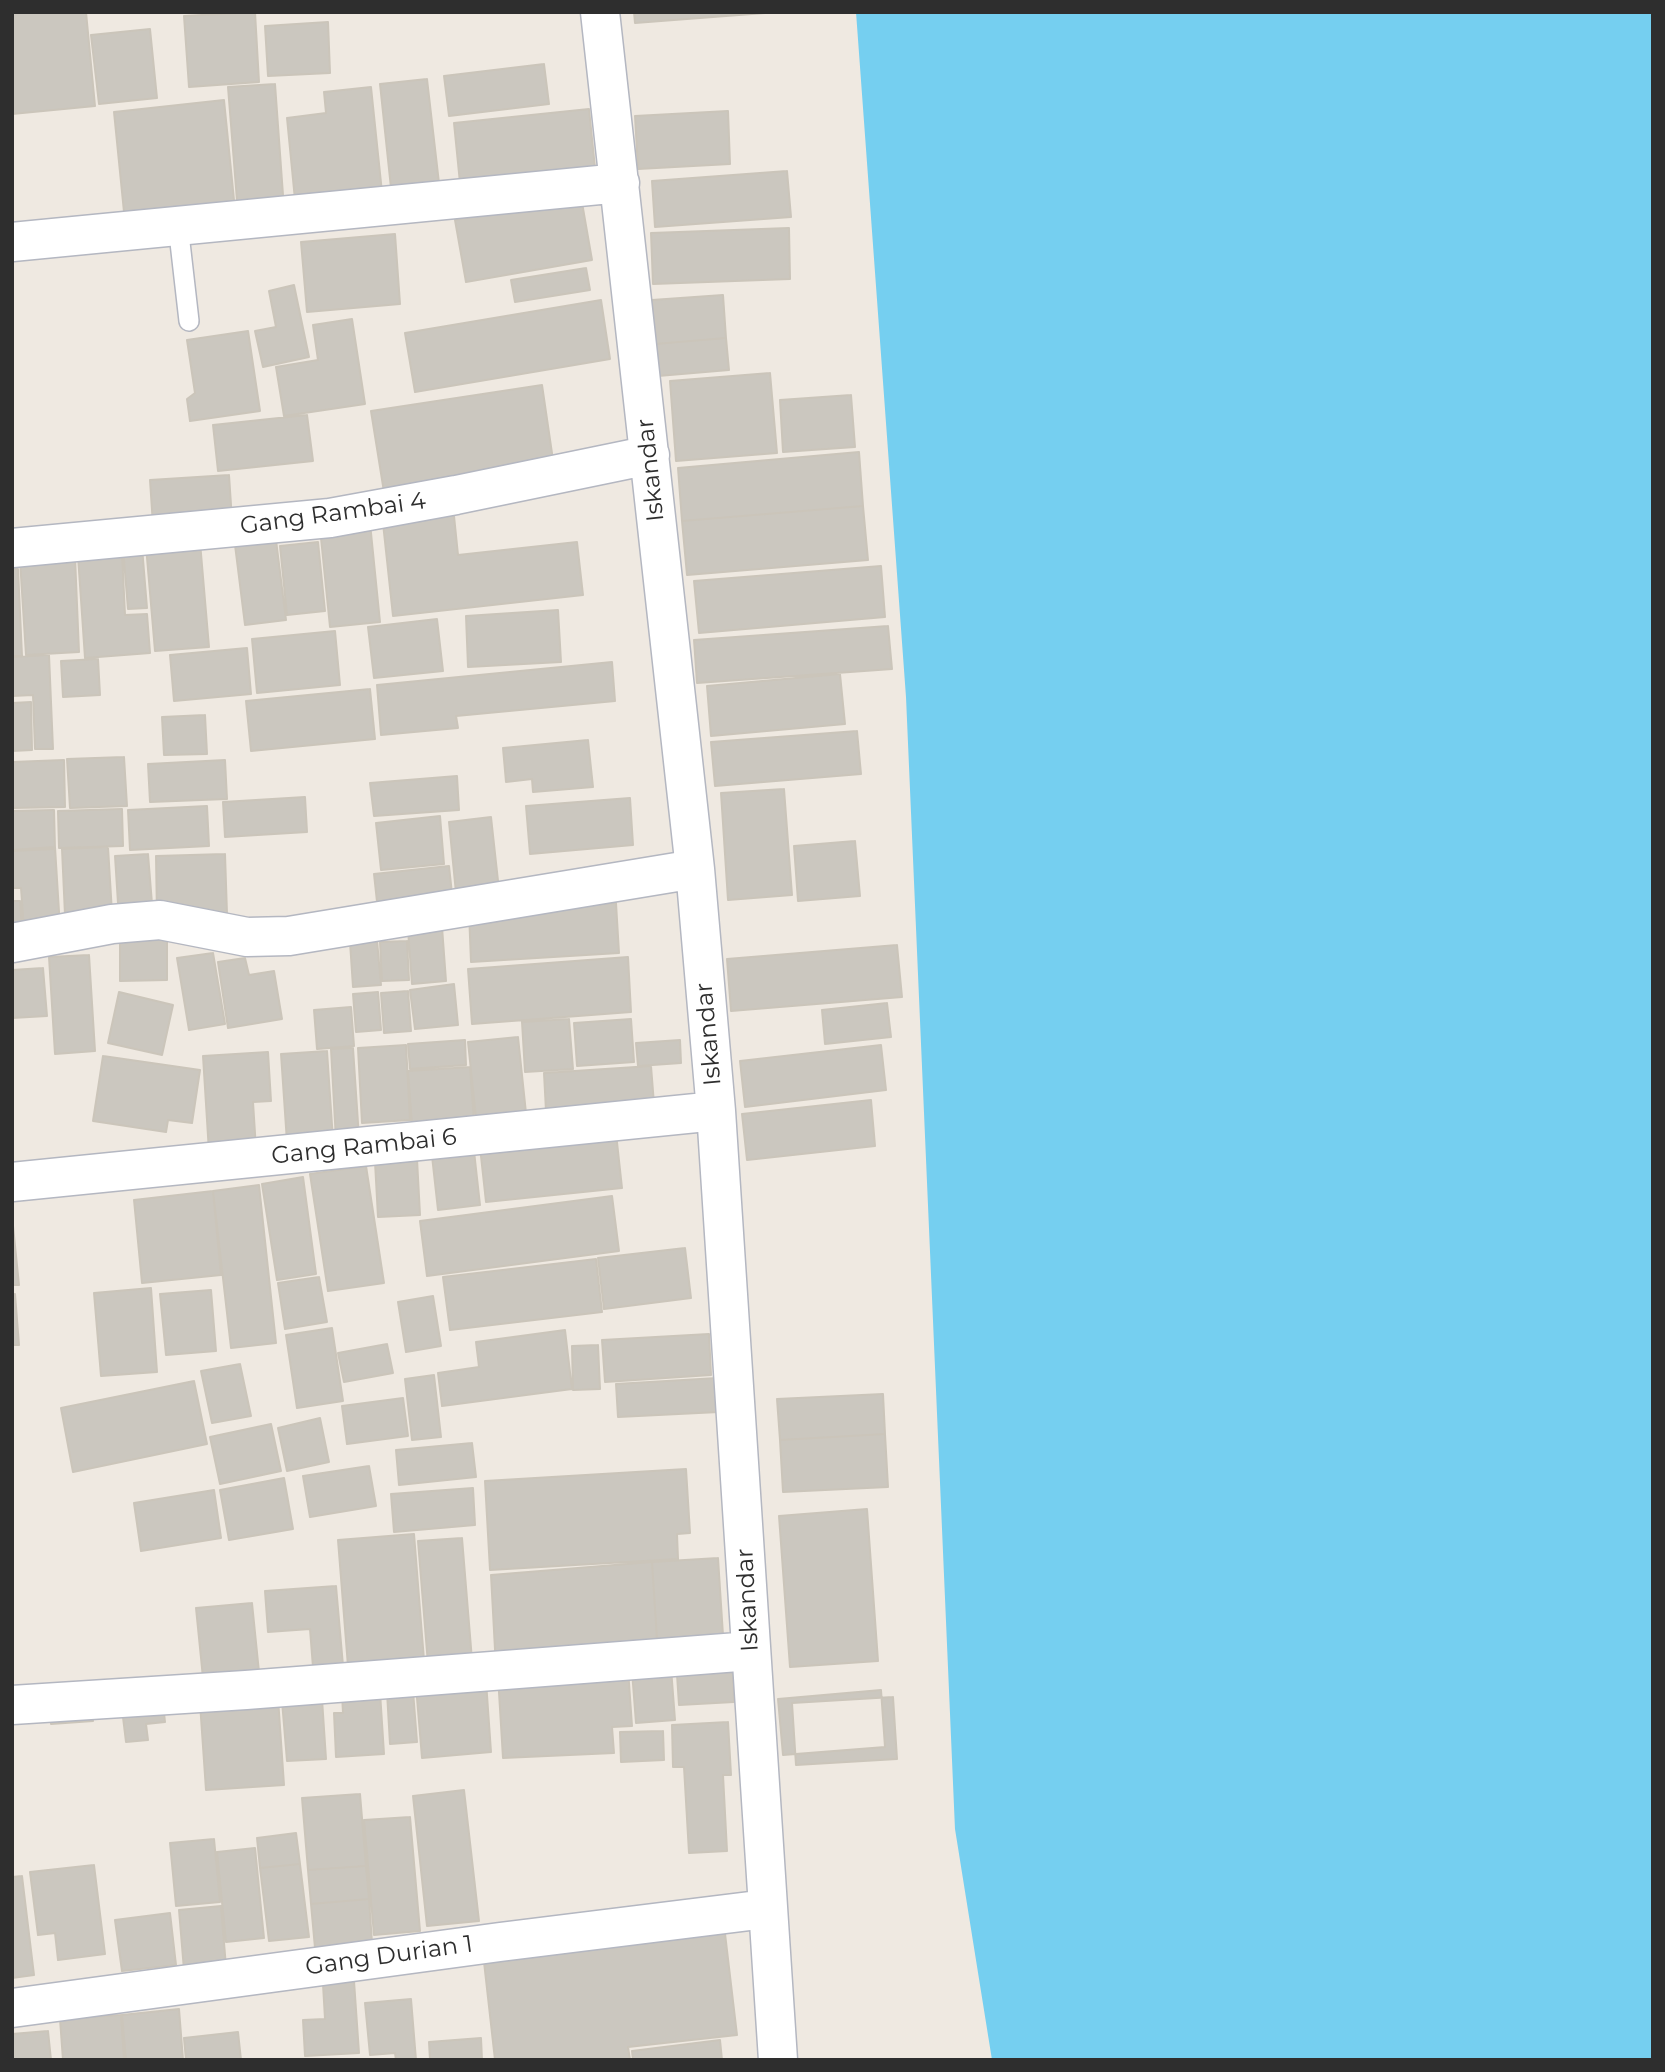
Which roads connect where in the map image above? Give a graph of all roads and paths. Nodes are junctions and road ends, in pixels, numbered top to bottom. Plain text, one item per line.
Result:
1 (600, 12) edge
2 (620, 183) junction
3 (178, 225) junction
4 (12, 242) edge
5 (189, 321) dead end
6 (650, 455) junction
7 (12, 548) edge
8 (695, 869) junction
9 (12, 943) edge
10 (716, 1111) junction
11 (12, 1182) edge
12 (751, 1651) junction
13 (12, 1705) edge
14 (766, 1909) junction
15 (12, 2008) edge
16 (778, 2060) edge

1 - 2 street, Iskandar
2 - 3 street
2 - 6 street, Iskandar
3 - 4 street
3 - 5 lane
6 - 7 street, Gang Rambai 4
6 - 8 street, Iskandar
8 - 9 street
8 - 10 street, Iskandar
10 - 11 street, Gang Rambai 6
10 - 12 street, Iskandar
12 - 13 street
12 - 14 street, Iskandar
14 - 15 street, Gang Durian 1
14 - 16 street, Iskandar

